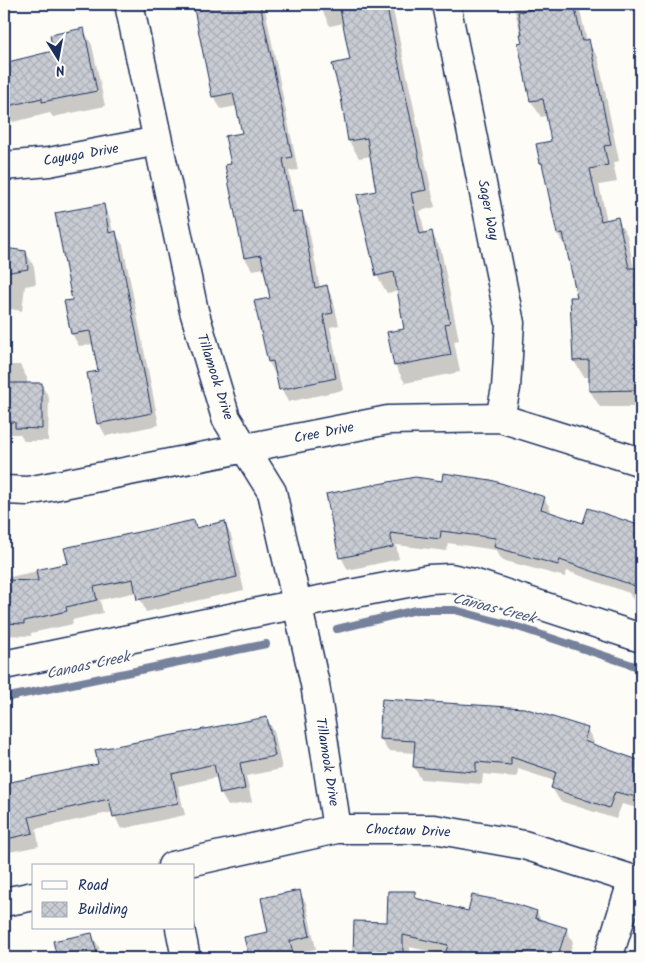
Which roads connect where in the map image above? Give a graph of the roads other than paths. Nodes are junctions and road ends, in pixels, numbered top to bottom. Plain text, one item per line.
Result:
1 (129, 4) edge
2 (446, 4) edge
3 (158, 141) junction
4 (4, 166) edge
5 (500, 418) junction
6 (244, 448) junction
7 (641, 462) edge
8 (4, 490) edge
9 (297, 605) junction
10 (641, 638) edge
11 (4, 665) edge
12 (336, 829) junction
13 (181, 864) edge
14 (637, 880) edge
15 (32, 896) edge
16 (4, 902) edge
17 (180, 930) edge
18 (186, 958) edge
19 (608, 958) edge

1 - 3 street, Tillamook Drive
2 - 5 street, Sager Way
3 - 4 street, Cayuga Drive
3 - 6 street, Tillamook Drive
5 - 6 street, Cree Drive
5 - 7 street, Cree Drive
6 - 8 street, Cree Drive
6 - 9 street, Tillamook Drive
9 - 10 street
9 - 11 street
9 - 12 street, Tillamook Drive
12 - 13 street, Choctaw Drive
12 - 14 street, Choctaw Drive
14 - 19 street
15 - 16 street
17 - 18 street

